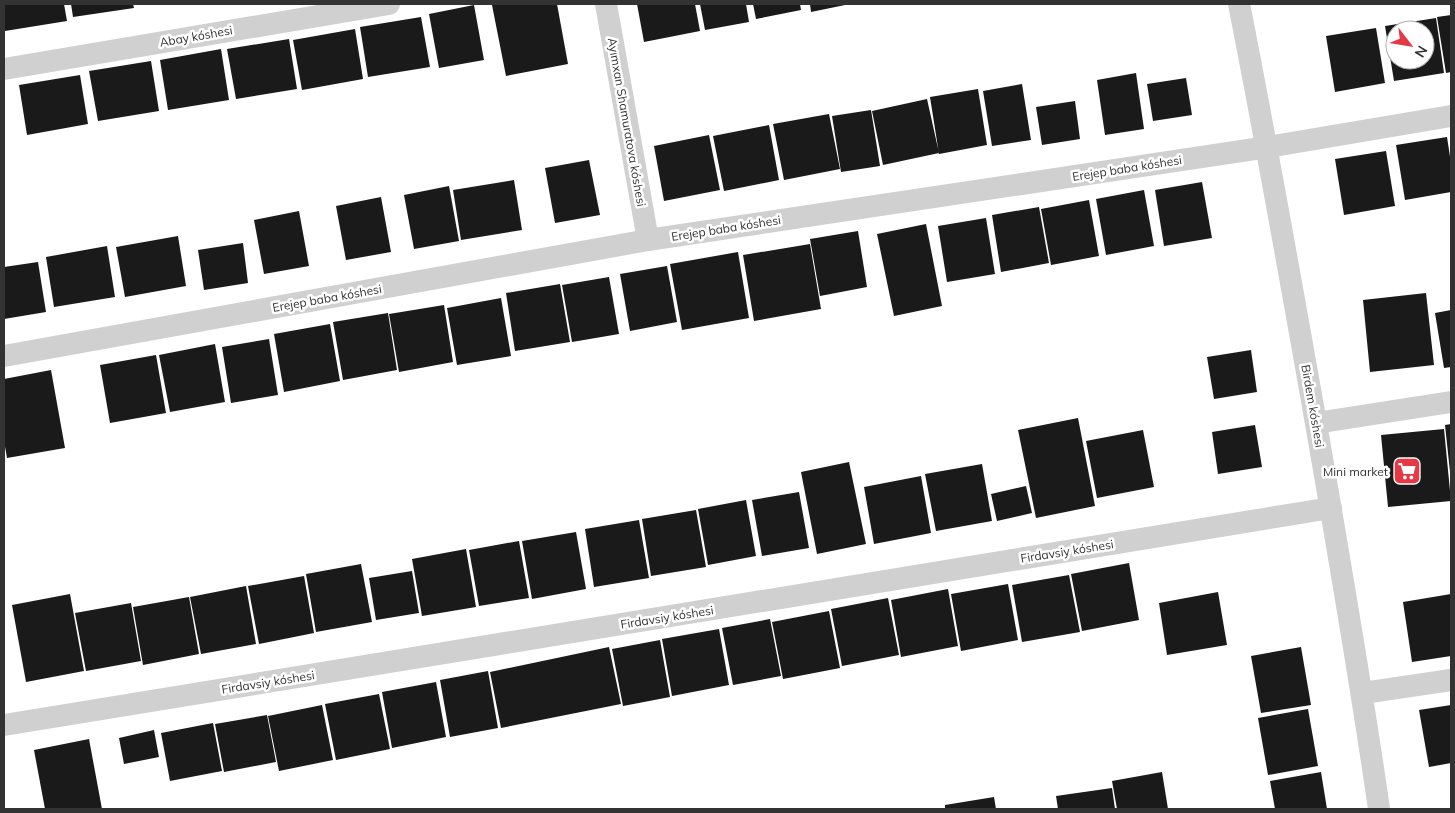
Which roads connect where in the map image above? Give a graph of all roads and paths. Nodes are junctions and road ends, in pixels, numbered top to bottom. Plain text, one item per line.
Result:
1 (389, 4) edge
2 (606, 4) edge
3 (1239, 4) edge
4 (4, 69) edge
5 (1451, 116) edge
6 (1268, 147) junction
7 (648, 240) junction
8 (4, 356) edge
9 (1451, 402) edge
10 (1316, 423) junction
11 (1331, 508) junction
12 (1451, 680) edge
13 (1362, 693) junction
14 (4, 725) edge
15 (1379, 809) edge

1 - 4 street, Abay kóshesi
2 - 7 street, Ayımxan Shamuratova kóshesi
3 - 6 street, Birdem kóshesi
5 - 6 street, Erejep baba kóshesi
6 - 7 street, Erejep baba kóshesi
6 - 10 street, Birdem kóshesi
7 - 8 street, Erejep baba kóshesi
9 - 10 street
10 - 11 street, Birdem kóshesi
11 - 13 street, Birdem kóshesi
11 - 14 street, Firdavsiy kóshesi
12 - 13 street
13 - 15 street, Birdem kóshesi

